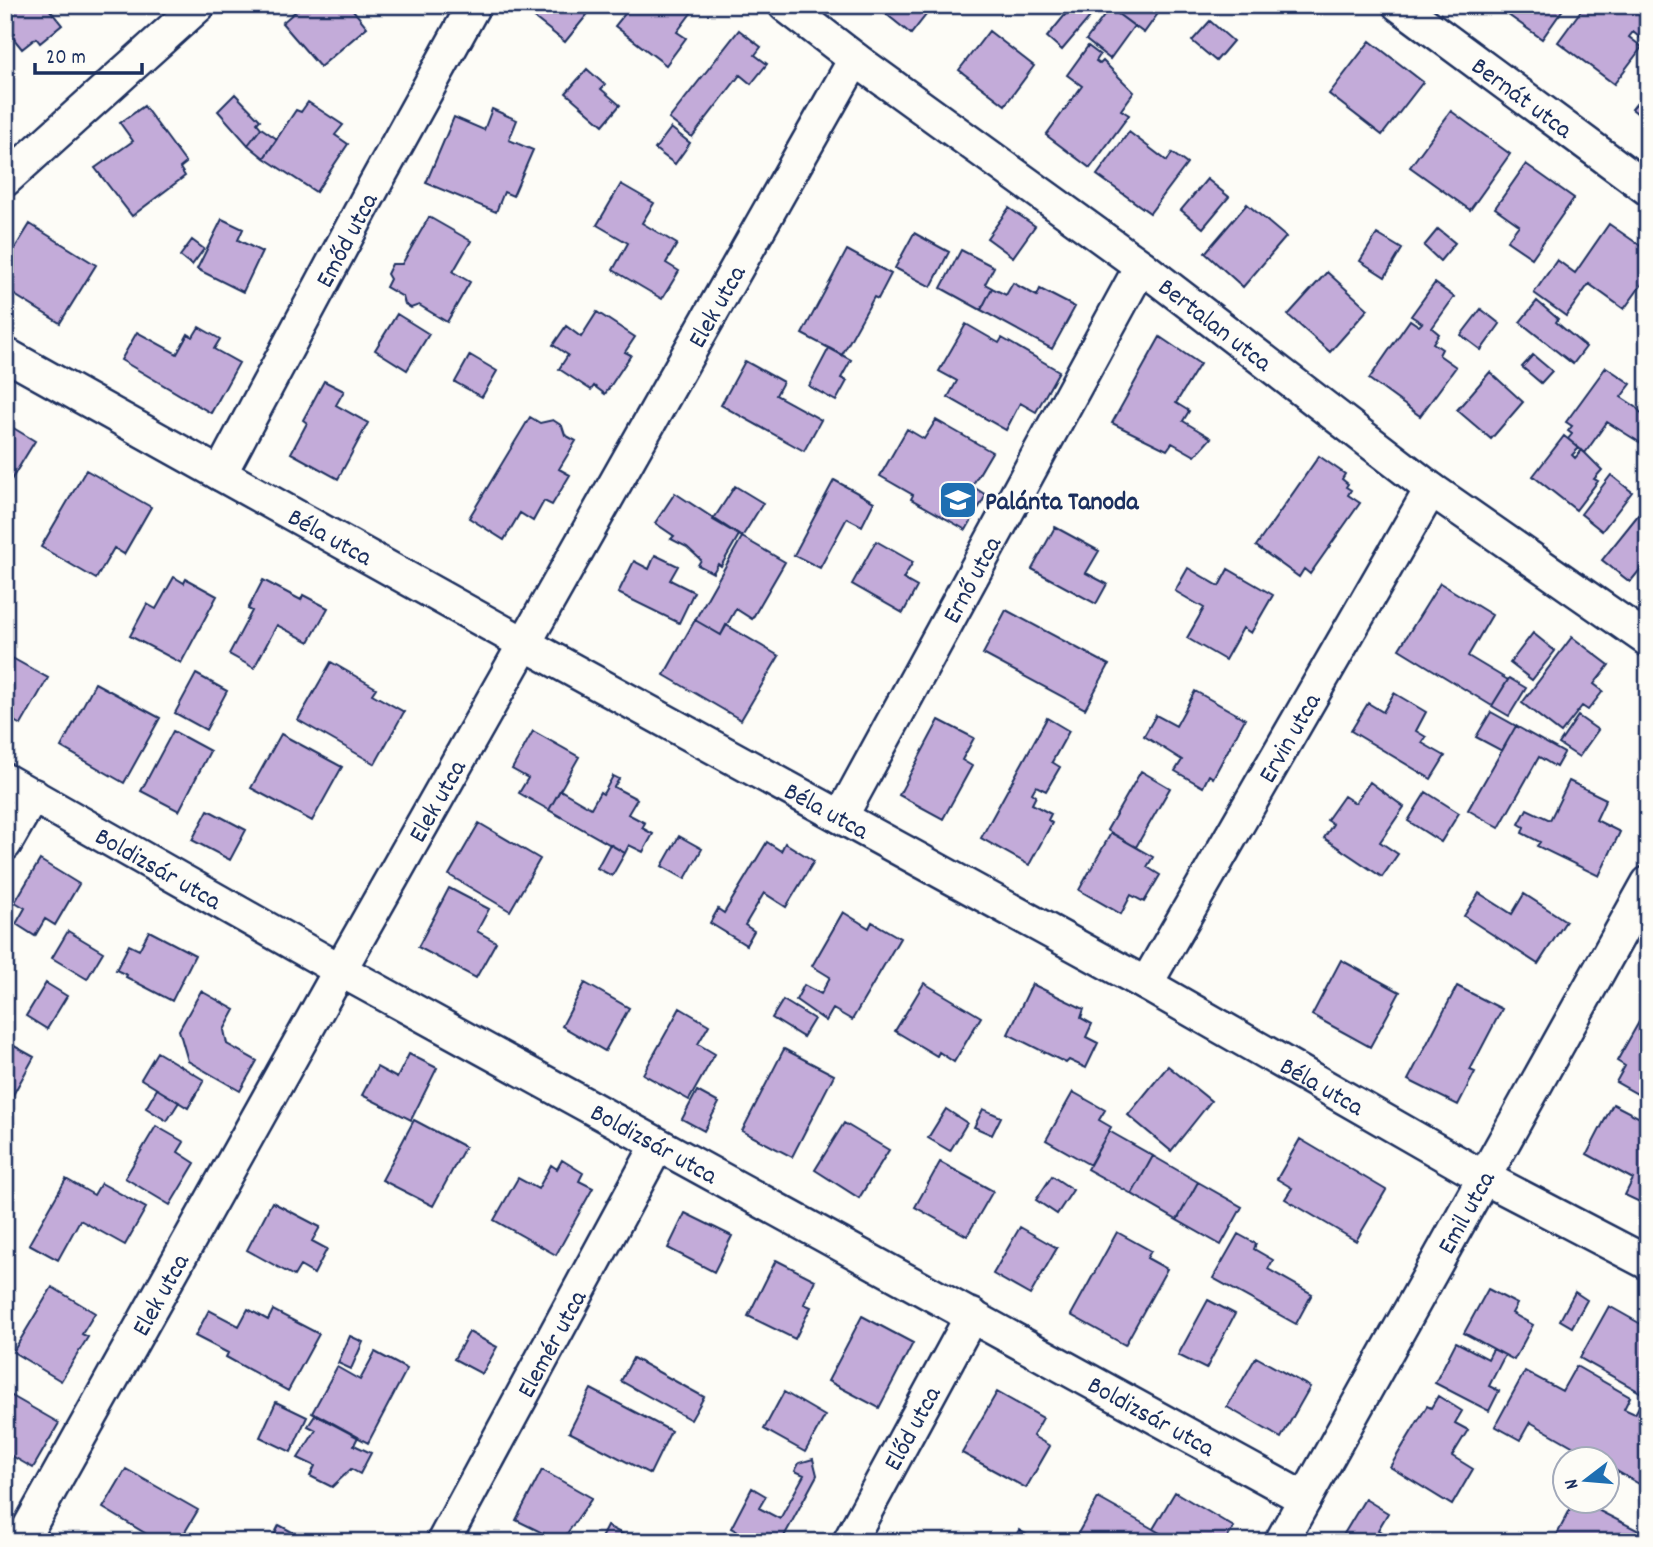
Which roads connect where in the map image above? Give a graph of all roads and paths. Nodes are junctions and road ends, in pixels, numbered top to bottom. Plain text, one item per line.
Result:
1 (199, 5) edge
2 (474, 5) edge
3 (785, 5) edge
4 (1398, 5) edge
5 (855, 59) junction
6 (5, 180) edge
7 (1648, 190) edge
8 (1141, 266) junction
9 (5, 355) edge
10 (220, 474) junction
11 (1431, 489) junction
12 (1648, 640) edge
13 (525, 644) junction
14 (5, 780) edge
15 (33, 795) junction
16 (841, 817) junction
17 (5, 844) edge
18 (1648, 883) edge
19 (340, 970) junction
20 (1146, 984) junction
21 (657, 1146) junction
22 (1483, 1177) junction
23 (1648, 1263) edge
24 (972, 1315) junction
25 (1305, 1500) junction
26 (21, 1542) edge
27 (443, 1542) edge
28 (849, 1542) edge
29 (1281, 1542) edge

1 - 6 street
2 - 10 street, Emőd utca
3 - 5 street, Bertalan utca
4 - 7 street, Bernát utca
5 - 8 street, Bertalan utca
5 - 13 street, Elek utca
8 - 11 street, Bertalan utca
8 - 16 street, Ernő utca
9 - 10 street, Béla utca
10 - 13 street, Béla utca
11 - 12 street, Bertalan utca
11 - 20 street, Ervin utca
13 - 16 street, Béla utca
13 - 19 street, Elek utca
14 - 15 street, Boldizsár utca
15 - 17 street
15 - 19 street, Boldizsár utca
16 - 20 street, Béla utca
18 - 22 street, Emil utca
19 - 21 street, Boldizsár utca
19 - 26 street, Elek utca
20 - 22 street, Béla utca
21 - 24 street, Boldizsár utca
21 - 27 street, Elemér utca
22 - 23 street, Béla utca
22 - 25 street, Emil utca
24 - 25 street, Boldizsár utca
24 - 28 street, Előd utca
25 - 29 street, Emil utca

